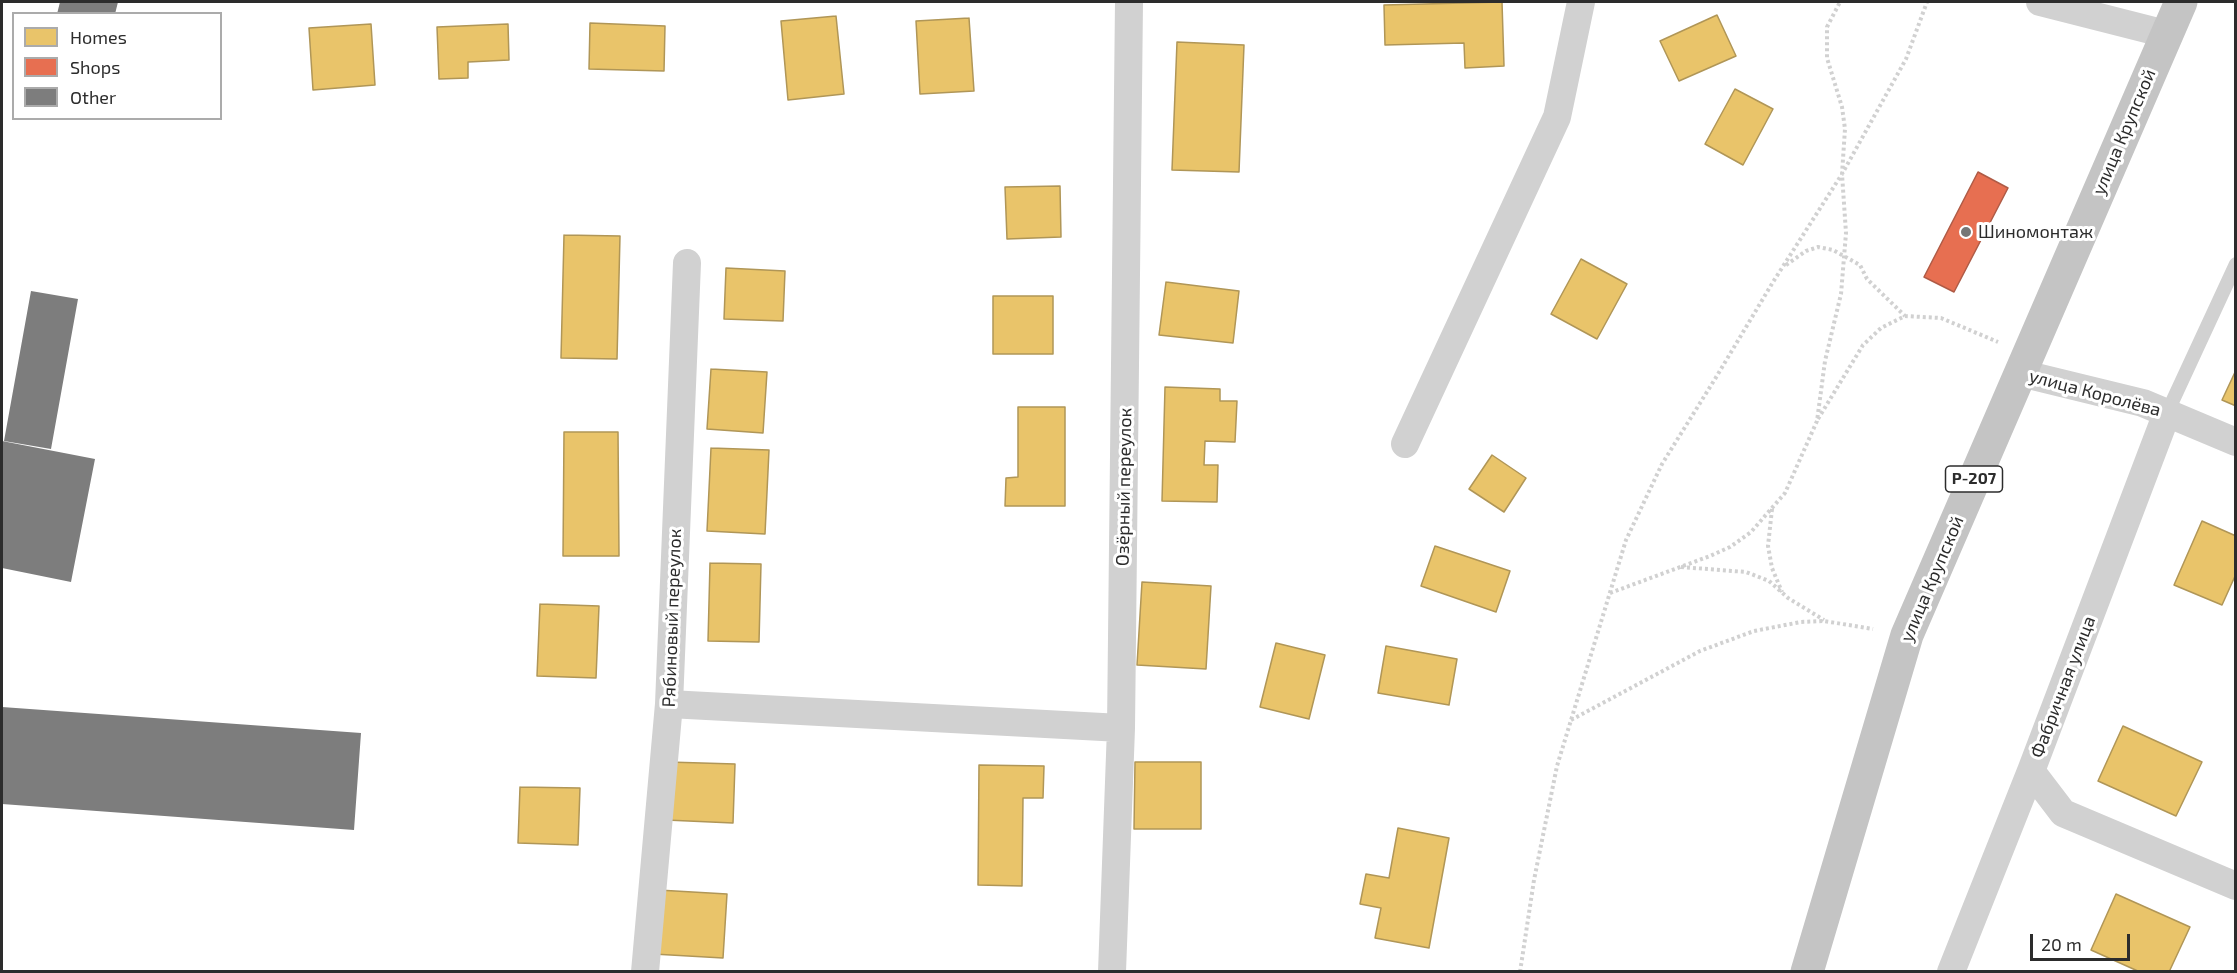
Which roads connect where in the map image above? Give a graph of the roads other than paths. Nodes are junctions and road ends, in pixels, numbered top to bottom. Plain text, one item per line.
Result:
1 (1129, 2) edge
2 (1581, 2) edge
3 (2040, 2) edge
4 (2181, 2) edge
5 (2166, 34) junction
6 (687, 263) dead end
7 (2235, 264) edge
8 (2025, 364) junction
9 (2167, 413) junction
10 (2235, 442) edge
11 (1405, 444) dead end
12 (669, 704) junction
13 (1121, 728) junction
14 (2031, 771) junction
15 (2235, 886) edge
16 (645, 972) edge
17 (1112, 972) edge
18 (1807, 972) edge
19 (1951, 972) edge

1 - 13 street, Озёрный переулок
2 - 11 street
3 - 5 street
4 - 5 main road, улица Крупской / Р-207
5 - 8 main road, улица Крупской / Р-207
6 - 12 street, Рябиновый переулок
7 - 9 lane
8 - 9 street, улица Королёва
8 - 18 main road, улица Крупской / Р-207
9 - 10 street, улица Королёва
9 - 14 street, Фабричная улица
12 - 13 street
12 - 16 street, Рябиновый переулок
13 - 17 street, Озёрный переулок
14 - 15 street, Фабричная улица
14 - 19 street

